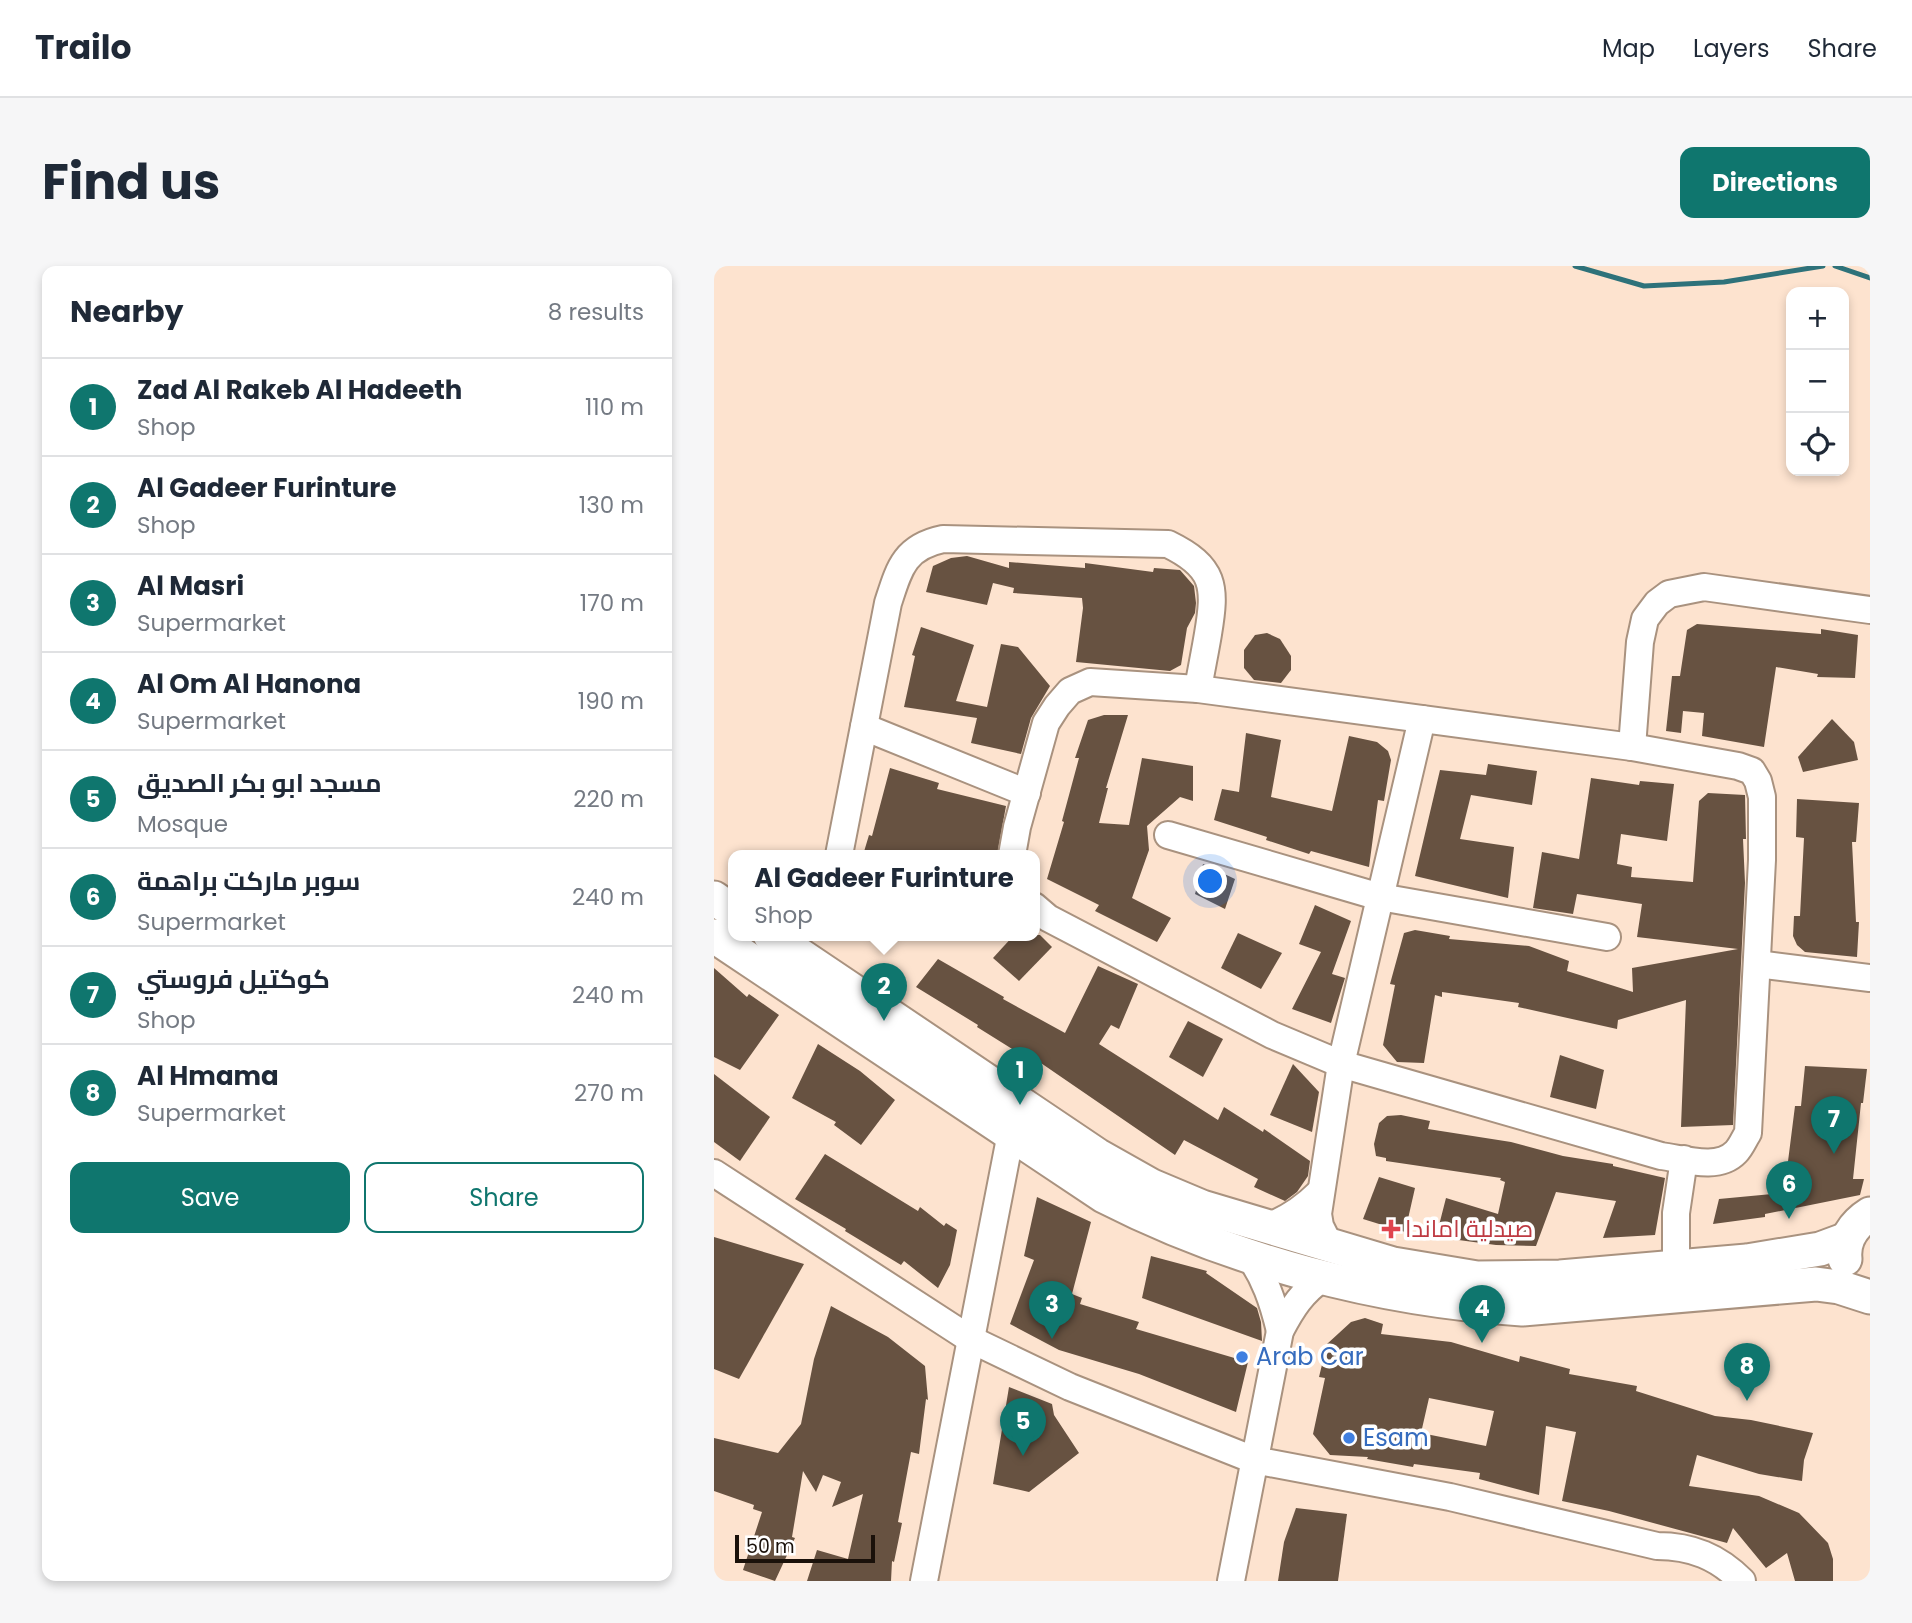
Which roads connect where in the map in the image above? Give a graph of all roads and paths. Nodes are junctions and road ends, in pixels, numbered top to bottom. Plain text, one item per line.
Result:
1 (1870, 610) edge
2 (1198, 689) junction
3 (1422, 719) junction
4 (864, 726) junction
5 (1632, 747) junction
6 (1027, 793) junction
7 (1168, 835) dead end
8 (840, 850) edge
9 (1013, 850) edge
10 (1380, 897) junction
11 (1040, 911) edge
12 (714, 936) edge
13 (1607, 937) dead end
14 (789, 941) edge
15 (1758, 964) junction
16 (1870, 978) edge
17 (1341, 1064) junction
18 (1017, 1120) junction
19 (1684, 1159) junction
20 (714, 1173) edge
21 (1319, 1193) junction
22 (1870, 1214) edge
23 (1267, 1227) junction
24 (1847, 1239) junction
25 (1247, 1253) junction
26 (1327, 1261) junction
27 (1676, 1268) junction
28 (1867, 1296) edge
29 (1280, 1331) junction
30 (970, 1339) junction
31 (1254, 1460) junction
32 (924, 1581) edge
33 (1231, 1581) edge
34 (1742, 1581) edge

1 - 5 street
2 - 3 street
2 - 4 street
2 - 6 street
3 - 5 street
3 - 10 street
4 - 6 street
4 - 8 street
5 - 15 street
6 - 9 street
7 - 10 street
10 - 13 street
10 - 17 street
11 - 17 street
12 - 18 main road
14 - 18 main road
15 - 16 street
15 - 19 street
17 - 19 street
17 - 21 street
18 - 23 main road
18 - 25 main road
18 - 30 street
19 - 27 street
20 - 30 street
21 - 23 street
21 - 26 street
22 - 24 main road
23 - 26 main road
24 - 27 main road
24 - 28 main road
25 - 26 main road
25 - 29 street
26 - 27 main road
26 - 28 main road
26 - 29 street
29 - 31 street
30 - 31 street
30 - 32 street
31 - 33 street
31 - 34 street

